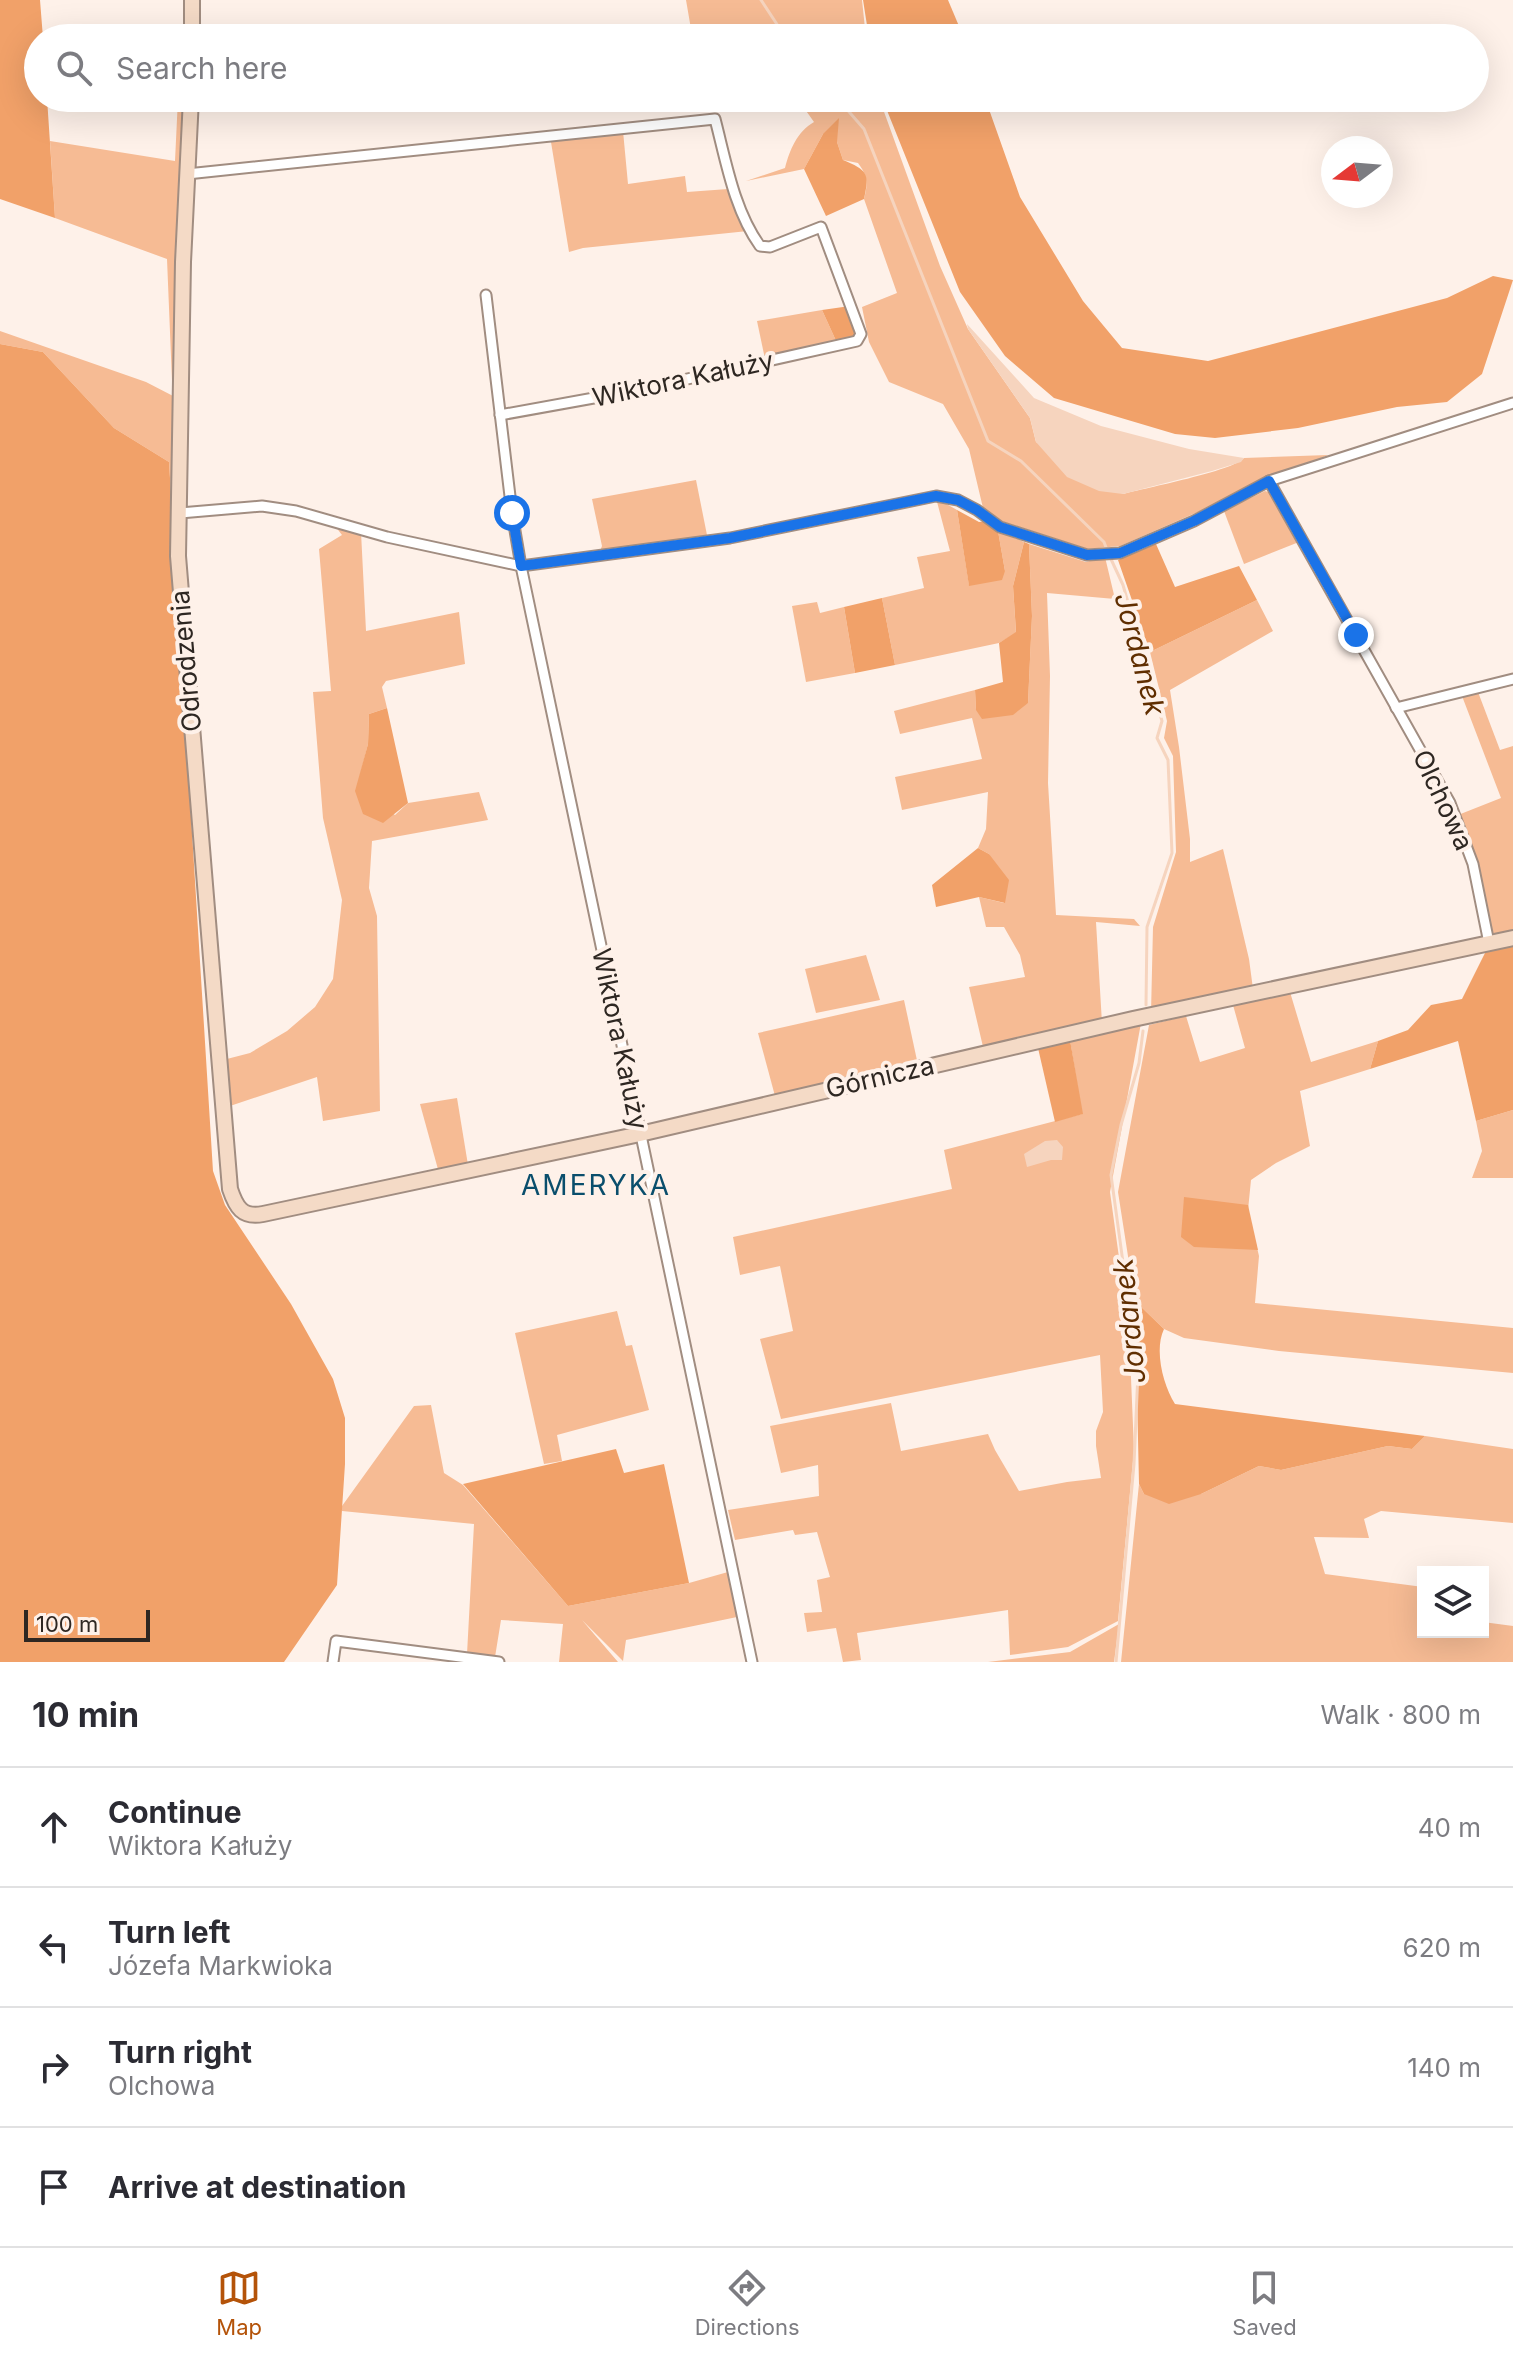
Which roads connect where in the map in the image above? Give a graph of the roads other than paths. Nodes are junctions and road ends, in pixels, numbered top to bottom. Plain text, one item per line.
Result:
1 (192, 0) edge
2 (192, 24) edge
3 (190, 112) edge
4 (187, 174) junction
5 (486, 295) dead end
6 (1513, 403) edge
7 (500, 415) junction
8 (1269, 481) junction
9 (180, 513) junction
10 (521, 566) junction
11 (1513, 679) edge
12 (1396, 708) junction
13 (1513, 938) edge
14 (1489, 943) junction
15 (640, 1134) junction
16 (248, 1215) joint
17 (333, 1662) edge
18 (499, 1662) edge
19 (752, 1662) edge

1 - 2 street
3 - 4 street, Odrodzenia
4 - 7 street, Wiktora Kałuży
4 - 9 street, Odrodzenia
5 - 7 street, Wiktora Kałuży
6 - 8 street
7 - 10 street, Wiktora Kałuży
8 - 10 street
8 - 12 street, Olchowa
9 - 10 street
9 - 16 street, Odrodzenia
10 - 15 street, Wiktora Kałuży
11 - 12 street
12 - 14 street, Olchowa
13 - 14 street, Górnicza
14 - 15 street, Górnicza
15 - 16 street, Górnicza
15 - 19 street, Wiktora Kałuży
17 - 18 street

